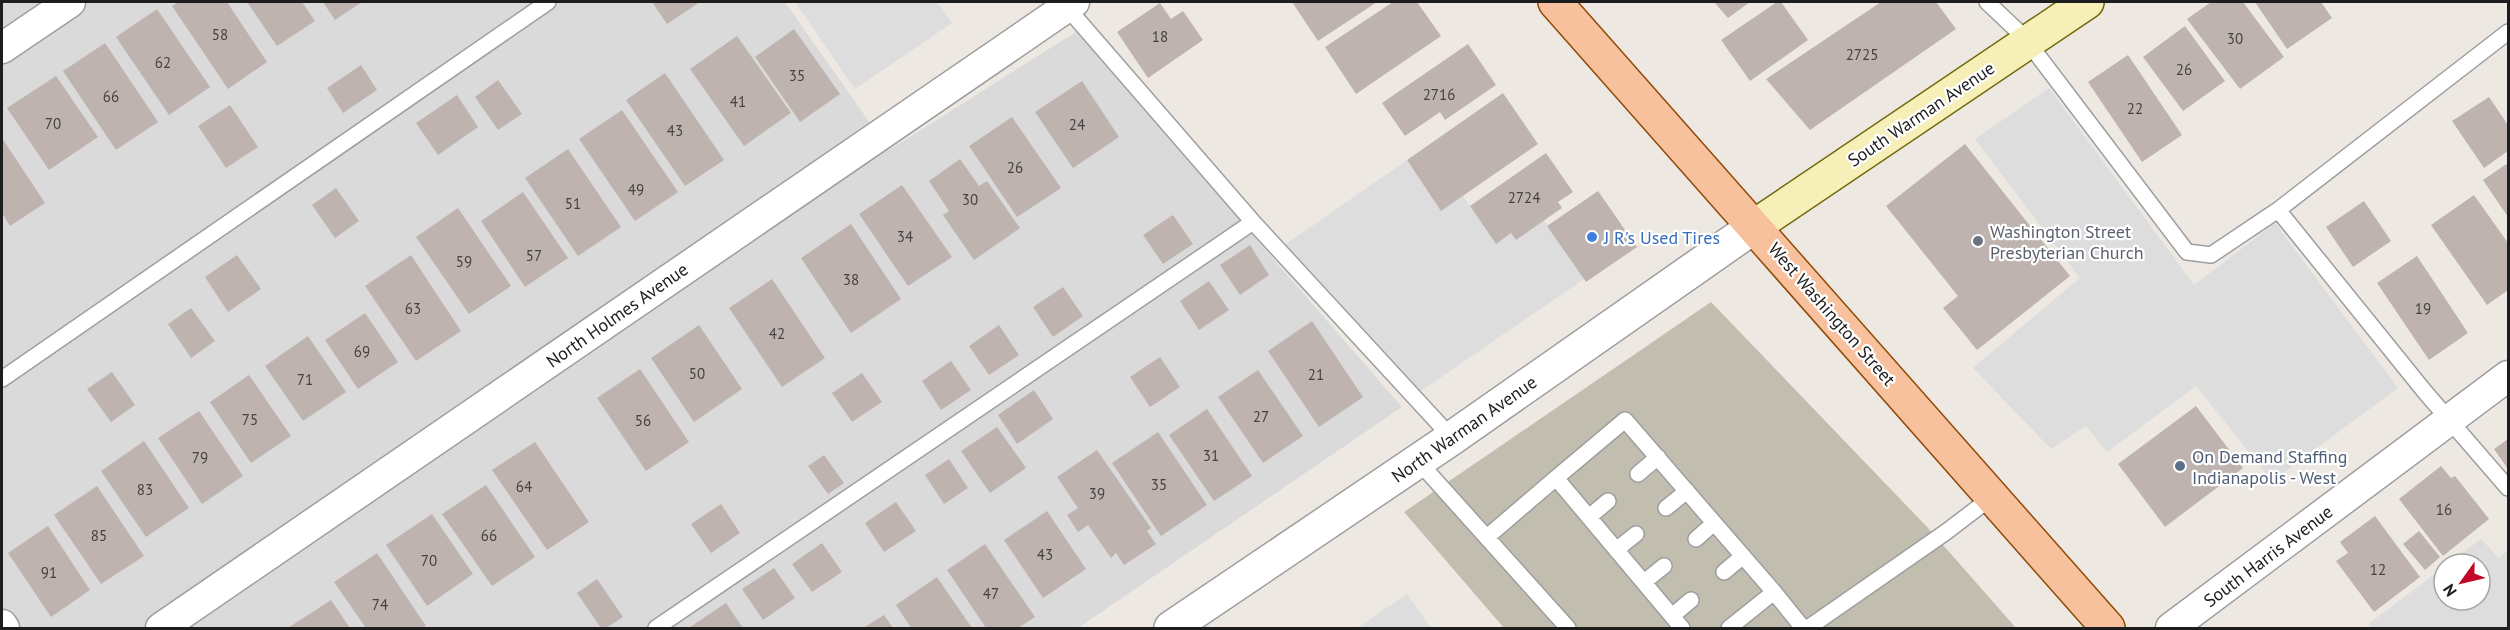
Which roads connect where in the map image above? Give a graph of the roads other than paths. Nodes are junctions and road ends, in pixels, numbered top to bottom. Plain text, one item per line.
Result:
1 (70, 2) edge
2 (548, 2) edge
3 (1555, 2) edge
4 (1987, 2) edge
5 (2087, 2) edge
6 (1067, 3) edge
7 (2508, 32) edge
8 (2028, 42) junction
9 (2, 48) edge
10 (2278, 210) junction
11 (1253, 222) junction
12 (1755, 226) junction
13 (2508, 376) edge
14 (2, 379) edge
15 (2449, 420) junction
16 (1452, 438) junction
17 (1658, 457) junction
18 (1418, 461) junction
19 (1638, 474) dead end
20 (1556, 478) junction
21 (2508, 488) edge
22 (1687, 491) junction
23 (1992, 496) junction
24 (1608, 501) dead end
25 (1666, 508) dead end
26 (1589, 517) junction
27 (1714, 523) junction
28 (1636, 534) dead end
29 (1487, 537) junction
30 (1696, 538) dead end
31 (1616, 550) junction
32 (1743, 556) junction
33 (1664, 566) dead end
34 (1724, 572) dead end
35 (1644, 582) junction
36 (1774, 592) junction
37 (1691, 600) dead end
38 (1672, 616) junction
39 (2, 625) edge
40 (4, 628) edge
41 (161, 628) edge
42 (656, 628) edge
43 (1171, 628) edge
44 (1568, 628) edge
45 (1682, 628) edge
46 (1729, 628) edge
47 (1803, 628) edge
48 (1808, 628) edge
49 (2108, 628) edge
50 (2171, 628) edge

1 - 9 street
2 - 14 lane
3 - 12 main road, West Washington Street
4 - 8 lane
5 - 8 main road, South Warman Avenue
6 - 11 lane
6 - 41 street, North Holmes Avenue
7 - 10 lane
8 - 10 lane
8 - 12 main road, South Warman Avenue
10 - 15 lane
11 - 16 lane
11 - 42 lane
12 - 16 street, North Warman Avenue
12 - 23 main road, West Washington Street
13 - 15 street, South Harris Avenue
15 - 21 lane
15 - 50 street, South Harris Avenue
16 - 18 street, North Warman Avenue
17 - 19 lane
17 - 20 lane
17 - 22 lane
18 - 29 lane
18 - 43 street, North Warman Avenue
20 - 26 lane
20 - 29 lane
22 - 25 lane
22 - 27 lane
23 - 48 lane
23 - 49 main road, West Washington Street
24 - 26 lane
26 - 31 lane
27 - 30 lane
27 - 32 lane
28 - 31 lane
29 - 44 lane
31 - 35 lane
32 - 34 lane
32 - 36 lane
33 - 35 lane
35 - 38 lane
36 - 46 lane
36 - 47 lane
37 - 38 lane
38 - 45 lane
39 - 40 street

